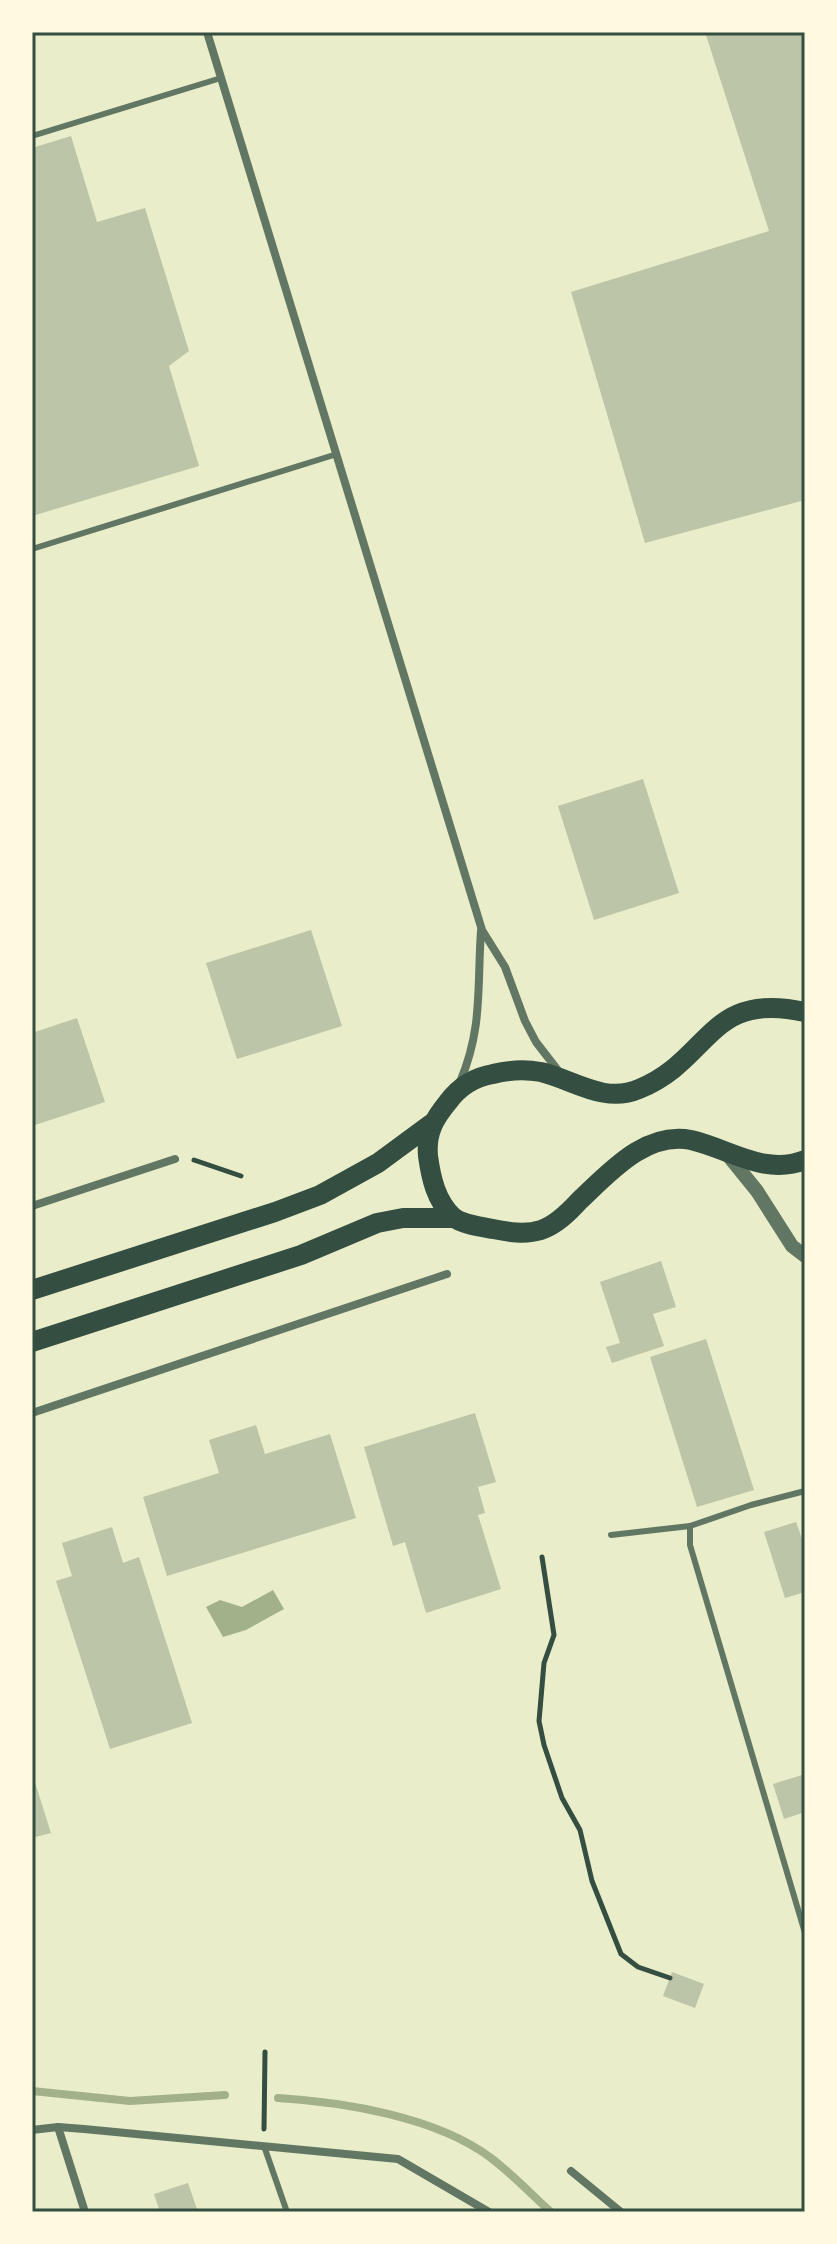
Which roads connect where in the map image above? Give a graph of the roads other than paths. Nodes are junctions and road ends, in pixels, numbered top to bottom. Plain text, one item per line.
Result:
1 (207, 32) edge
2 (221, 78) junction
3 (32, 136) edge
4 (337, 454) junction
5 (32, 549) edge
6 (482, 930) junction
7 (805, 1012) edge
8 (565, 1080) junction
9 (456, 1091) junction
10 (431, 1124) junction
11 (727, 1154) junction
12 (175, 1159) dead end
13 (805, 1160) edge
14 (32, 1206) edge
15 (454, 1218) junction
16 (805, 1256) edge
17 (447, 1274) dead end
18 (32, 1290) edge
19 (32, 1342) edge
20 (32, 1413) edge
21 (805, 1491) edge
22 (690, 1526) junction
23 (611, 1535) dead end
24 (805, 1933) edge
25 (58, 2127) junction
26 (32, 2130) edge
27 (264, 2146) junction
28 (571, 2171) dead end
29 (85, 2212) edge
30 (287, 2212) edge
31 (489, 2212) edge
32 (621, 2212) edge

1 - 2 street
2 - 3 lane
2 - 4 street
4 - 5 lane
4 - 6 street
6 - 8 street
6 - 9 street
7 - 8 main road
8 - 9 main road
9 - 10 main road
10 - 15 main road
10 - 18 main road
11 - 13 main road
11 - 15 main road
11 - 16 street
12 - 14 street
15 - 19 main road
17 - 20 street
21 - 22 lane
22 - 23 lane
22 - 24 lane
25 - 26 street
25 - 27 street
25 - 29 street
27 - 30 lane
27 - 31 street
28 - 32 street

